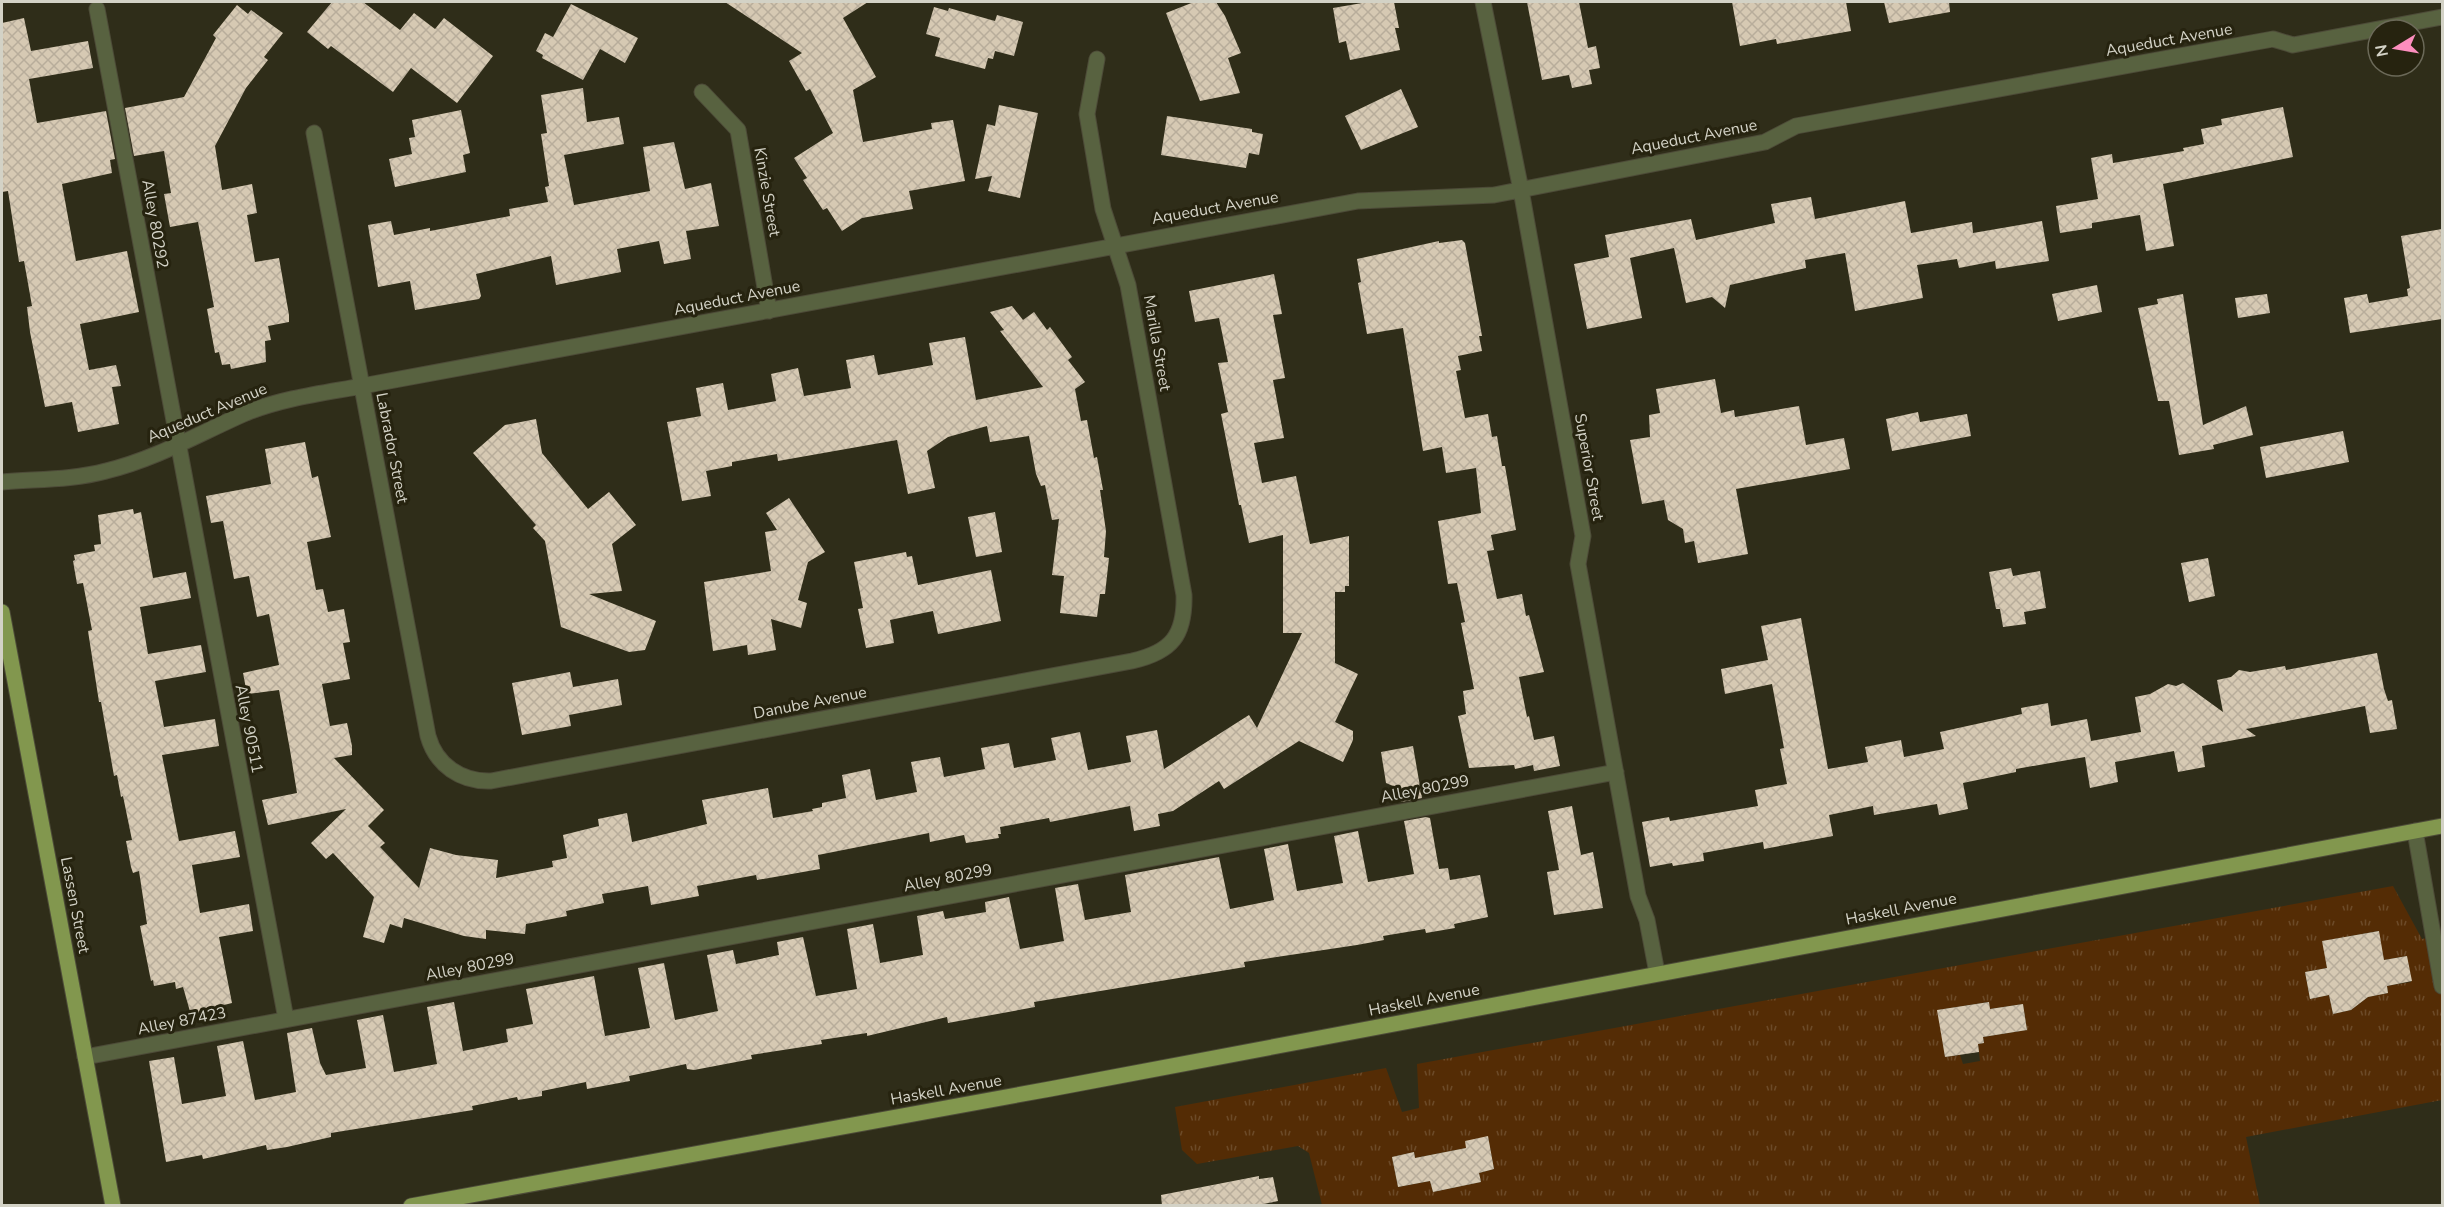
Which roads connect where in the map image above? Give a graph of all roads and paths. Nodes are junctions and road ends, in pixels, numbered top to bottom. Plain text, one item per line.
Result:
1 (1483, 2) edge
2 (97, 9) dead end
3 (2442, 17) edge
4 (1097, 59) dead end
5 (702, 92) dead end
6 (314, 133) dead end
7 (1521, 190) junction
8 (1115, 244) junction
9 (769, 311) junction
10 (362, 386) junction
11 (177, 446) junction
12 (2, 482) edge
13 (2, 612) edge
14 (1177, 636) joint
15 (446, 766) joint
16 (1616, 772) junction
17 (2442, 826) edge
18 (2415, 831) junction
19 (1657, 973) junction
20 (2442, 986) edge
21 (286, 1020) junction
22 (85, 1057) junction
23 (113, 1206) edge
24 (411, 1206) edge

1 - 7 street, Superior Street
2 - 11 street, Alley 80292
3 - 7 street, Aqueduct Avenue
4 - 8 street, Marilla Street
5 - 9 street, Kinzie Street
6 - 10 street, Labrador Street
7 - 8 street, Aqueduct Avenue
7 - 16 street, Superior Street
8 - 9 street, Aqueduct Avenue
8 - 14 street, Marilla Street
9 - 10 street, Aqueduct Avenue
10 - 11 street, Aqueduct Avenue
10 - 15 street, Labrador Street
11 - 12 street, Aqueduct Avenue
11 - 21 street, Alley 90511
13 - 22 main road, Lassen Street
14 - 15 street, Danube Avenue
16 - 19 street, Superior Street
16 - 21 street, Alley 80299
17 - 18 main road, Haskell Avenue
18 - 19 main road, Haskell Avenue
18 - 20 street
19 - 24 main road, Haskell Avenue
21 - 22 street, Alley 87423
22 - 23 main road, Lassen Street

